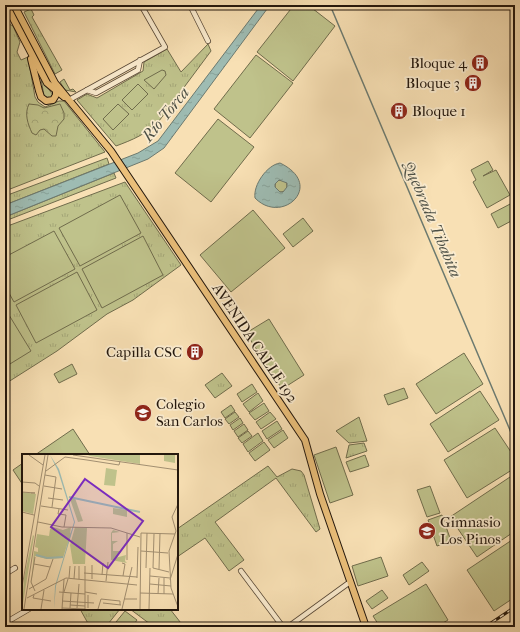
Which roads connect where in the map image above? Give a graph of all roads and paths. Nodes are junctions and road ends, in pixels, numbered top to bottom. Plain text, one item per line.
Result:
1 (6, 5) edge
2 (14, 5) edge
3 (141, 5) edge
4 (190, 5) edge
5 (19, 14) junction
6 (12, 17) junction
7 (208, 41) dead end
8 (30, 51) junction
9 (55, 82) junction
10 (57, 93) junction
11 (69, 100) junction
12 (15, 568) dead end
13 (242, 571) dead end
14 (5, 574) edge
15 (350, 582) junction
16 (26, 610) edge
17 (5, 624) edge
18 (282, 627) edge
19 (288, 627) edge
20 (366, 627) edge

1 - 6 main road, AVENIDA CALLE 192
2 - 5 main road, AVENIDA CALLE 192
3 - 11 street
4 - 7 street
5 - 6 main road
5 - 9 main road, AVENIDA CALLE 192
6 - 8 main road, AVENIDA CALLE 192
8 - 10 main road, AVENIDA CALLE 192
8 - 10 main road
9 - 10 main road
9 - 11 main road, AVENIDA CALLE 192
10 - 11 main road, AVENIDA CALLE 192
11 - 15 main road, AVENIDA CALLE 192
12 - 14 street
13 - 18 street
15 - 19 street
15 - 20 main road, AVENIDA CALLE 192
16 - 17 street

